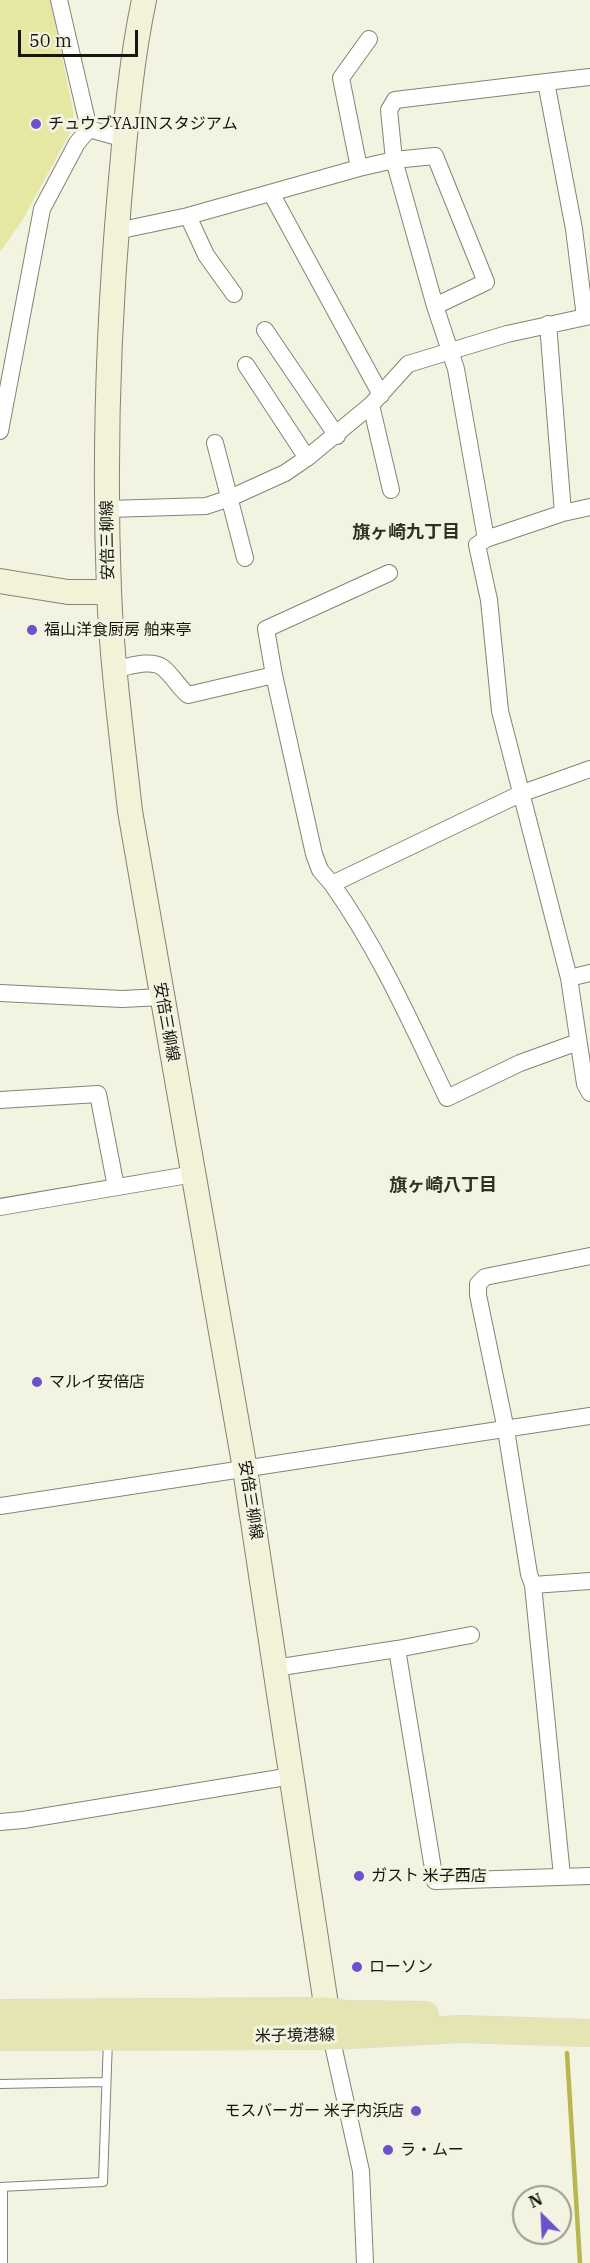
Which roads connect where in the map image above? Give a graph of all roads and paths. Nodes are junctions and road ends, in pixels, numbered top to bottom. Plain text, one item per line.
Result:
1 (59, 0) edge
2 (144, 0) edge
3 (369, 39) dead end
4 (590, 77) edge
5 (546, 82) junction
6 (89, 129) junction
7 (125, 139) junction
8 (394, 160) junction
9 (359, 168) junction
10 (271, 193) junction
11 (188, 216) junction
12 (117, 231) junction
13 (234, 294) dead end
14 (435, 306) junction
15 (587, 316) edge
16 (548, 324) junction
17 (265, 330) dead end
18 (448, 350) junction
19 (246, 365) dead end
20 (376, 400) junction
21 (0, 431) edge
22 (337, 436) junction
23 (215, 443) dead end
24 (308, 458) junction
25 (391, 490) dead end
26 (230, 498) junction
27 (590, 507) edge
28 (108, 509) junction
29 (563, 513) junction
30 (486, 539) junction
31 (245, 558) dead end
32 (389, 573) dead end
33 (0, 581) edge
34 (109, 592) junction
35 (115, 669) junction
36 (274, 675) junction
37 (590, 769) edge
38 (520, 794) junction
39 (332, 884) junction
40 (590, 973) edge
41 (569, 978) junction
42 (0, 993) edge
43 (162, 997) junction
44 (578, 1042) junction
45 (590, 1093) edge
46 (0, 1100) edge
47 (194, 1174) junction
48 (116, 1187) junction
49 (0, 1207) edge
50 (590, 1256) edge
51 (590, 1416) edge
52 (506, 1430) junction
53 (245, 1469) junction
54 (0, 1506) edge
55 (590, 1581) edge
56 (532, 1585) junction
57 (471, 1635) dead end
58 (397, 1649) junction
59 (275, 1668) junction
60 (292, 1776) junction
61 (0, 1822) edge
62 (562, 1876) junction
63 (590, 1876) edge
64 (0, 2013) edge
65 (590, 2017) edge
66 (329, 2024) junction
67 (590, 2033) edge
68 (0, 2037) edge
69 (108, 2038) junction
70 (105, 2082) junction
71 (0, 2084) edge
72 (2, 2187) edge
73 (3, 2263) edge
74 (365, 2263) edge

1 - 6 street
2 - 7 street, 安倍三柳線
3 - 9 street
4 - 5 street
5 - 8 street
5 - 15 street
6 - 7 street
6 - 21 street
7 - 12 street, 安倍三柳線
8 - 9 street
8 - 14 street
8 - 14 street
9 - 10 street
10 - 11 street
10 - 20 street
11 - 12 street
11 - 13 street
12 - 28 street, 安倍三柳線
14 - 18 street
15 - 16 street
16 - 18 street
16 - 29 street
17 - 22 street
18 - 20 street
18 - 30 street
19 - 24 street
20 - 22 street
20 - 25 street
22 - 24 street
23 - 26 street
24 - 26 street
26 - 28 street
26 - 31 street
27 - 29 street
28 - 34 street, 安倍三柳線
29 - 30 street
30 - 38 street
32 - 36 street
33 - 34 street
34 - 35 street, 安倍三柳線
35 - 36 street
35 - 43 street, 安倍三柳線
36 - 39 street
37 - 38 street
38 - 39 street
38 - 41 street
39 - 44 street
40 - 41 street
41 - 44 street
42 - 43 street
43 - 47 street, 安倍三柳線
44 - 45 street
46 - 48 street
47 - 48 street
47 - 53 street, 安倍三柳線
48 - 49 street
50 - 52 street
51 - 52 street
52 - 53 street
52 - 56 street
53 - 54 street
53 - 59 street, 安倍三柳線
55 - 56 street
56 - 62 street
57 - 58 street
58 - 59 street
58 - 62 street
59 - 60 street, 安倍三柳線
60 - 61 street
60 - 66 street, 安倍三柳線
62 - 63 street
64 - 66 main road, 米子境港線
65 - 66 main road, 米子境港線
66 - 67 main road, 米子境港線
66 - 69 main road, 米子境港線
66 - 74 street
68 - 69 main road, 米子境港線
69 - 70 lane
70 - 71 lane
70 - 72 lane
72 - 73 lane

